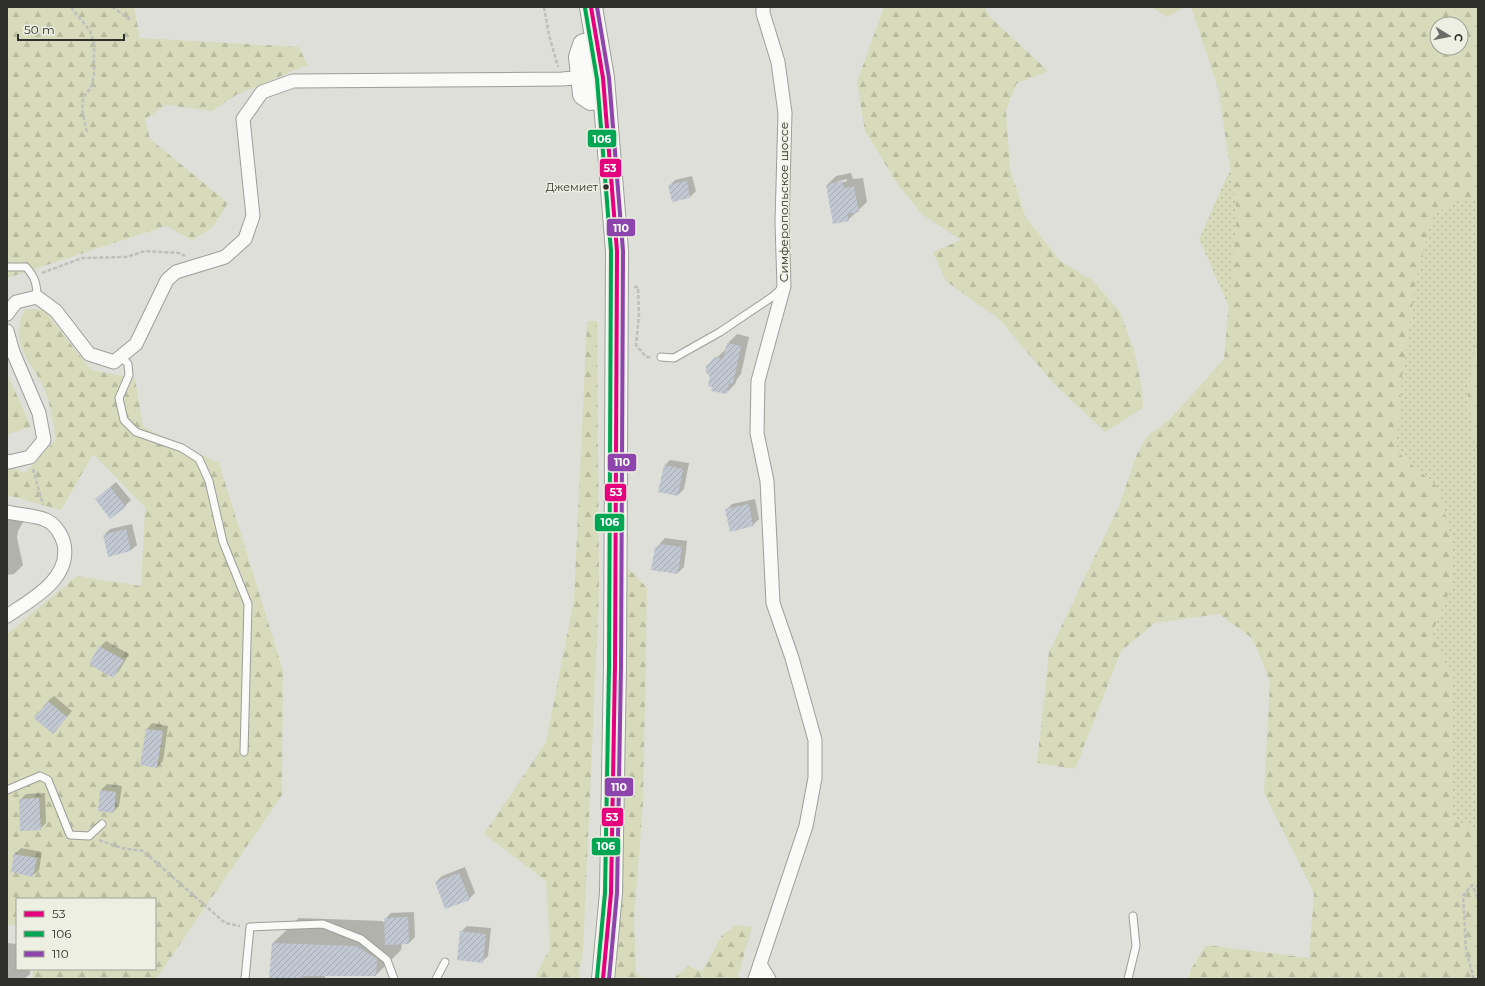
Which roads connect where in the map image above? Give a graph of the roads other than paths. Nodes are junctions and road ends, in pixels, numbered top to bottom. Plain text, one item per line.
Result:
1 (579, 7) edge
2 (591, 7) edge
3 (763, 7) edge
4 (590, 39) junction
5 (582, 78) junction
6 (606, 129) junction
7 (7, 267) edge
8 (784, 286) junction
9 (37, 297) junction
10 (7, 314) edge
11 (7, 331) edge
12 (121, 356) junction
13 (661, 357) road end
14 (7, 461) edge
15 (7, 512) edge
16 (7, 616) edge
17 (244, 752) dead end
18 (7, 790) edge
19 (102, 824) dead end
20 (1133, 916) dead end
21 (445, 962) dead end
22 (760, 964) junction
23 (245, 979) edge
24 (394, 979) edge
25 (436, 979) edge
26 (592, 979) edge
27 (603, 979) edge
28 (755, 979) edge
29 (770, 979) edge
30 (1128, 979) edge

1 - 4 highway
2 - 4 highway
3 - 8 street, Симферопольское шоссе
4 - 5 highway
4 - 6 highway
5 - 6 highway
5 - 12 street
5 - 26 highway
6 - 27 highway
7 - 9 lane
8 - 13 lane
8 - 22 street, Симферопольское шоссе
9 - 10 street
9 - 12 street
11 - 14 street
12 - 17 lane
15 - 16 street
18 - 19 lane
20 - 30 lane
21 - 25 lane
22 - 28 street, Симферопольское шоссе
22 - 29 street
23 - 24 lane

